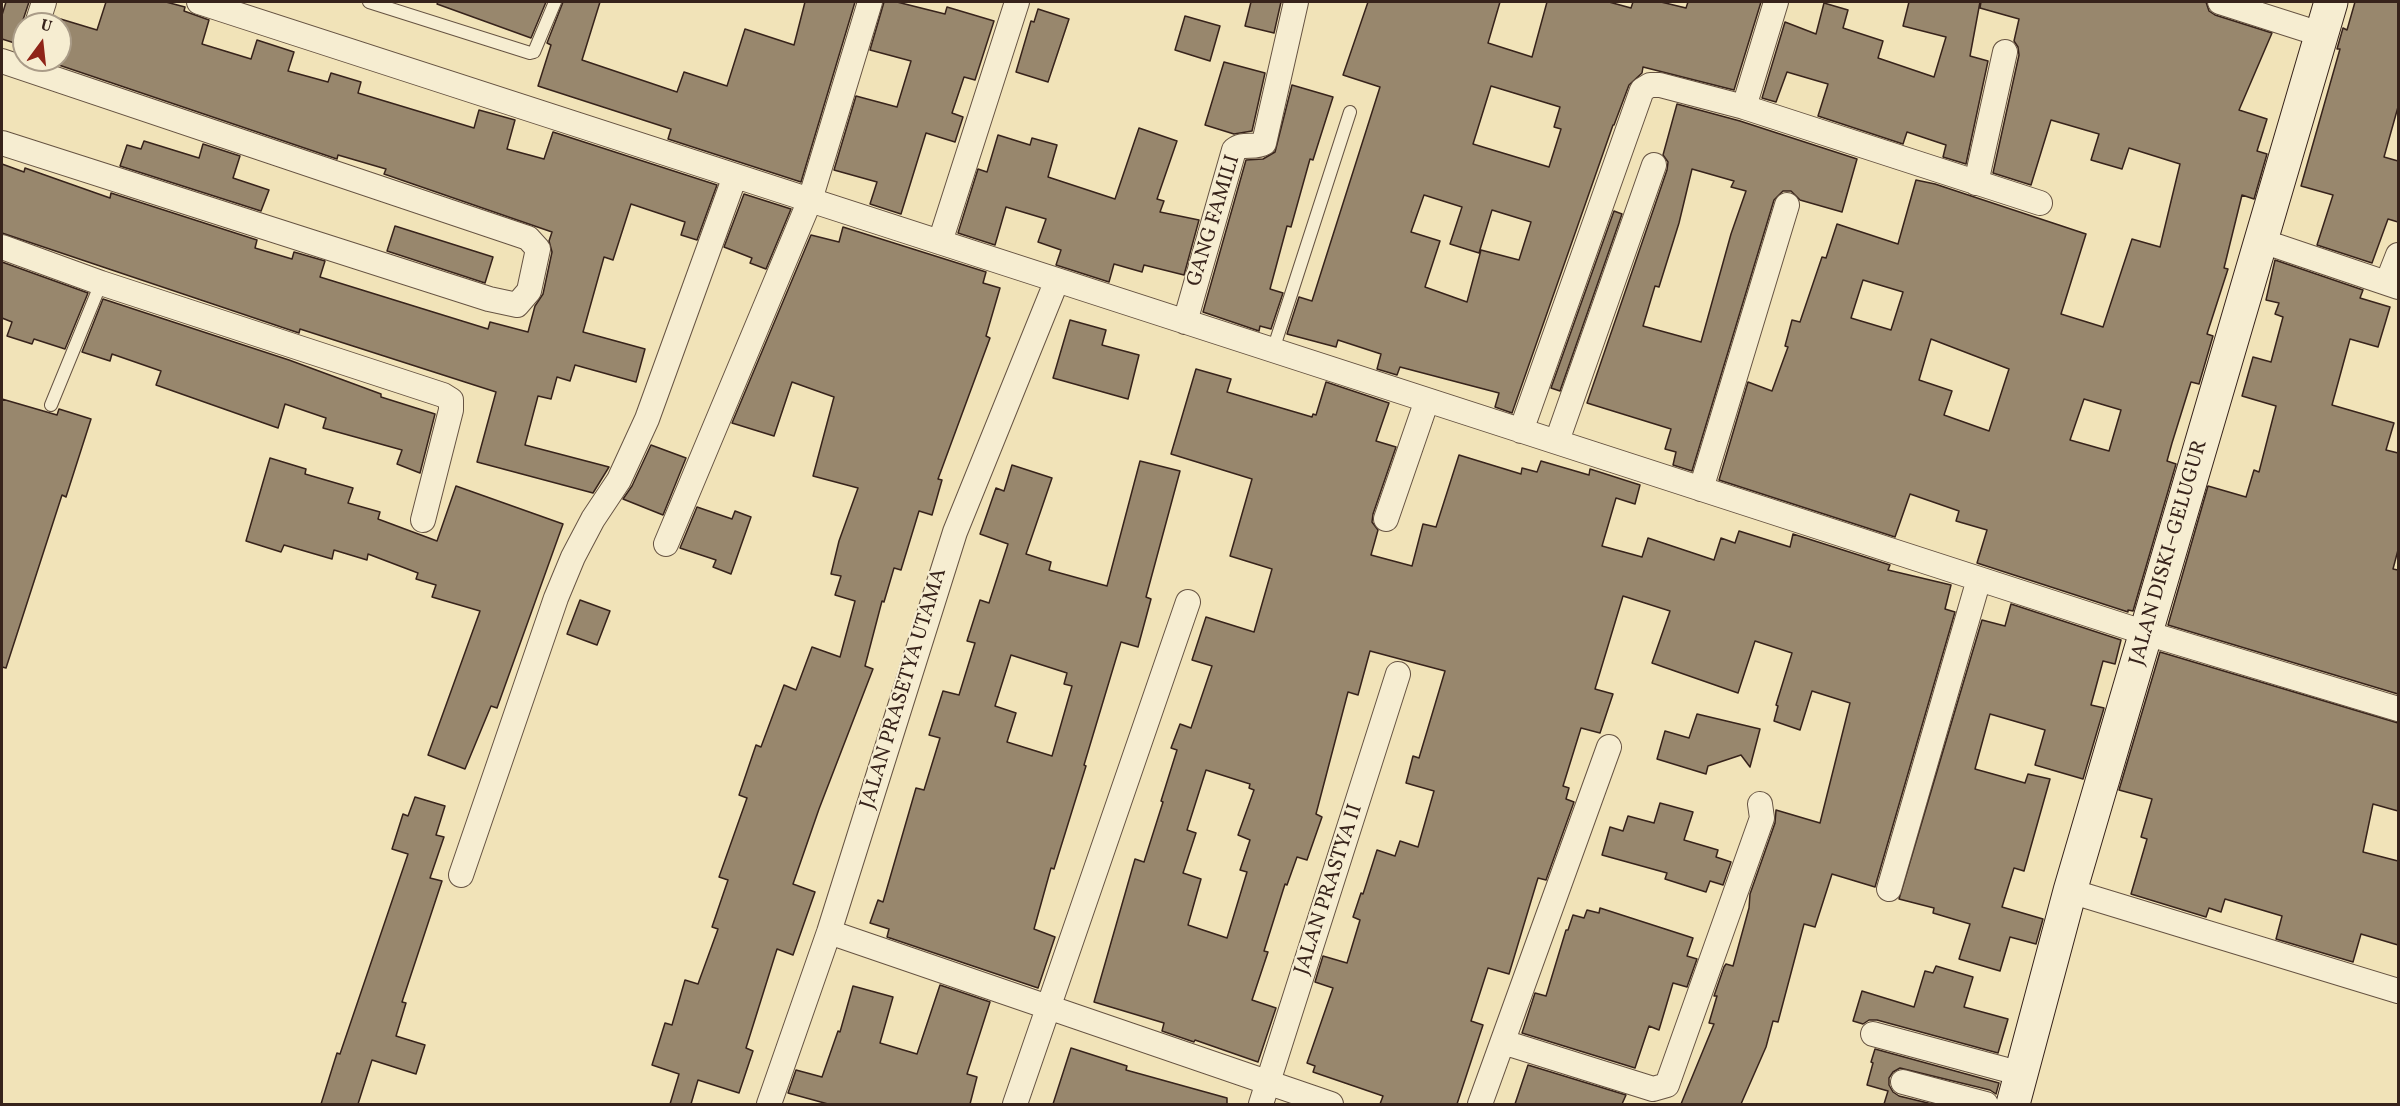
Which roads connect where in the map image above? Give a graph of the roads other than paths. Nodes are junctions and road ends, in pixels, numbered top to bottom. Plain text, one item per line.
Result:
1 (199, 2) edge
2 (369, 2) edge
3 (555, 2) edge
4 (870, 2) edge
5 (1017, 2) edge
6 (1296, 2) edge
7 (1776, 2) edge
8 (2220, 2) edge
9 (2331, 2) edge
10 (2320, 34) junction
11 (2005, 52) dead end
12 (42, 72) edge
13 (1744, 107) junction
14 (1350, 112) dead end
15 (2, 143) edge
16 (1654, 165) dead end
17 (735, 176) junction
18 (1976, 183) junction
19 (810, 200) junction
20 (2040, 203) dead end
21 (1787, 205) dead end
22 (2262, 241) junction
23 (940, 242) junction
24 (2, 247) edge
25 (2398, 255) edge
26 (1057, 280) junction
27 (101, 283) junction
28 (2393, 285) edge
29 (1185, 322) junction
30 (1273, 350) junction
31 (1427, 400) junction
32 (51, 405) dead end
33 (1521, 430) junction
34 (1557, 441) junction
35 (1701, 489) junction
36 (1386, 519) dead end
37 (423, 520) dead end
38 (666, 544) dead end
39 (1978, 579) junction
40 (1188, 602) dead end
41 (2146, 633) junction
42 (1398, 674) dead end
43 (2398, 709) edge
44 (1609, 747) dead end
45 (1760, 804) dead end
46 (461, 875) dead end
47 (1889, 889) dead end
48 (2070, 891) junction
49 (829, 932) junction
50 (2398, 991) edge
51 (1049, 1007) junction
52 (1873, 1034) dead end
53 (1503, 1042) junction
54 (1903, 1082) dead end
55 (2017, 1089) edge
56 (1265, 1094) edge
57 (769, 1104) edge
58 (1015, 1104) edge
59 (1331, 1104) edge
60 (1480, 1104) edge
61 (1986, 1104) edge

1 - 17 street
2 - 3 lane
4 - 19 street
5 - 23 street
6 - 29 street, GANG FAMILI
7 - 13 street
8 - 10 street
9 - 10 main road, JALAN DISKI–GELUGUR
10 - 22 main road, JALAN DISKI–GELUGUR
11 - 18 street
12 - 15 street
13 - 18 street
13 - 33 street
14 - 30 lane
16 - 34 street
17 - 19 street
17 - 46 street
18 - 20 street
19 - 23 street
19 - 38 street
21 - 35 street
22 - 28 street
22 - 41 main road, JALAN DISKI–GELUGUR
23 - 26 street
24 - 27 street
25 - 28 street
26 - 29 street
26 - 49 street, JALAN PRASETYA UTAMA
27 - 32 lane
27 - 37 street
29 - 30 street
30 - 31 street
31 - 33 street
31 - 36 street
33 - 34 street
34 - 35 street
35 - 39 street
39 - 41 street
39 - 47 street
40 - 51 street
41 - 43 street
41 - 48 main road, JALAN DISKI–GELUGUR
42 - 56 street, JALAN PRASTYA II
44 - 53 street
45 - 53 street
48 - 50 street
48 - 55 main road, JALAN DISKI–GELUGUR
49 - 51 street
49 - 57 street, JALAN PRASETYA UTAMA
51 - 56 street
51 - 58 street
52 - 55 street
53 - 60 street
54 - 61 street
56 - 59 street

